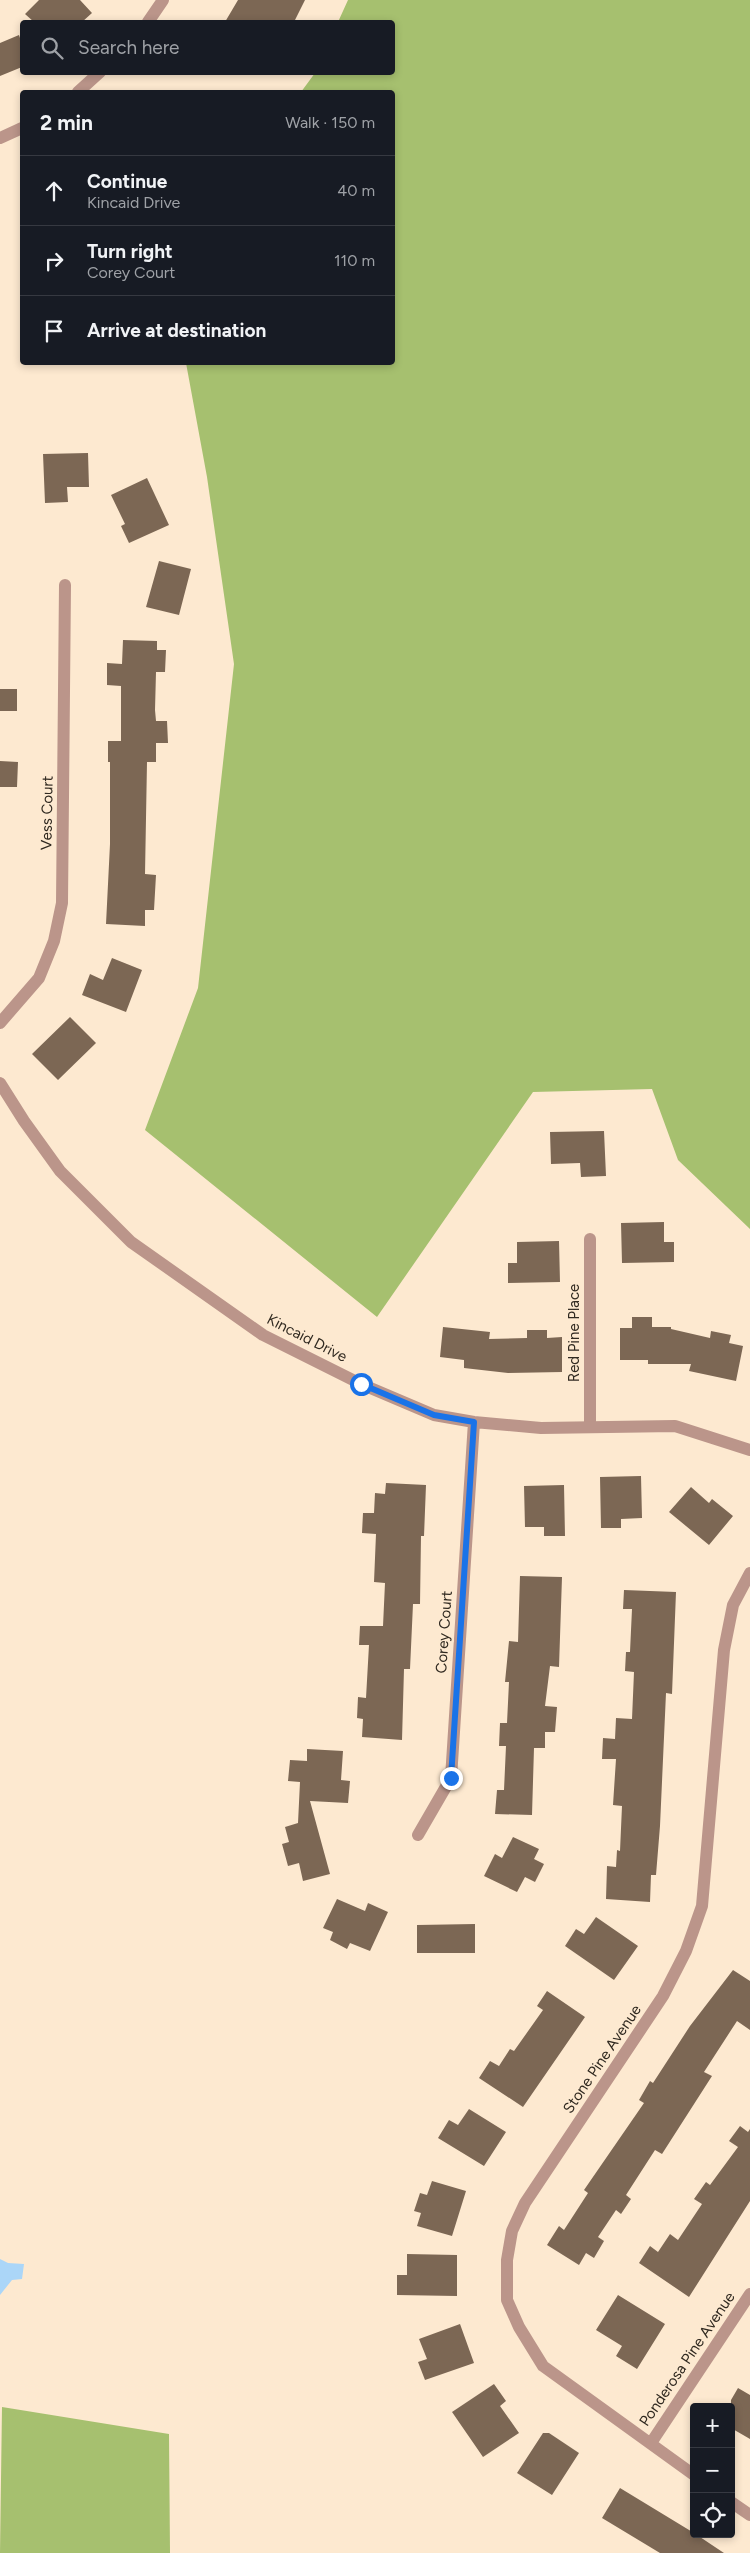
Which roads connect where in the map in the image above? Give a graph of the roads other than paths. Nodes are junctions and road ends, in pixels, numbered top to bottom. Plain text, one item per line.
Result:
1 (164, 0) edge
2 (149, 20) edge
3 (97, 75) edge
4 (80, 90) edge
5 (20, 129) edge
6 (0, 138) edge
7 (65, 585) dead end
8 (0, 1023) edge
9 (0, 1082) edge
10 (590, 1239) dead end
11 (474, 1422) junction
12 (590, 1427) junction
13 (750, 1450) edge
14 (750, 1573) edge
15 (418, 1835) dead end
16 (750, 2294) edge
17 (650, 2443) junction
18 (690, 2472) edge
19 (735, 2505) edge
20 (750, 2516) edge

1 - 2 street
3 - 4 street
5 - 6 street
7 - 8 street, Vess Court
9 - 11 street, Kincaid Drive
10 - 12 street, Red Pine Place
11 - 12 street, Kincaid Drive
11 - 15 street, Corey Court
12 - 13 street, Kincaid Drive
14 - 17 street, Stone Pine Avenue
16 - 17 street, Ponderosa Pine Avenue
17 - 18 street, Stone Pine Avenue
19 - 20 street

